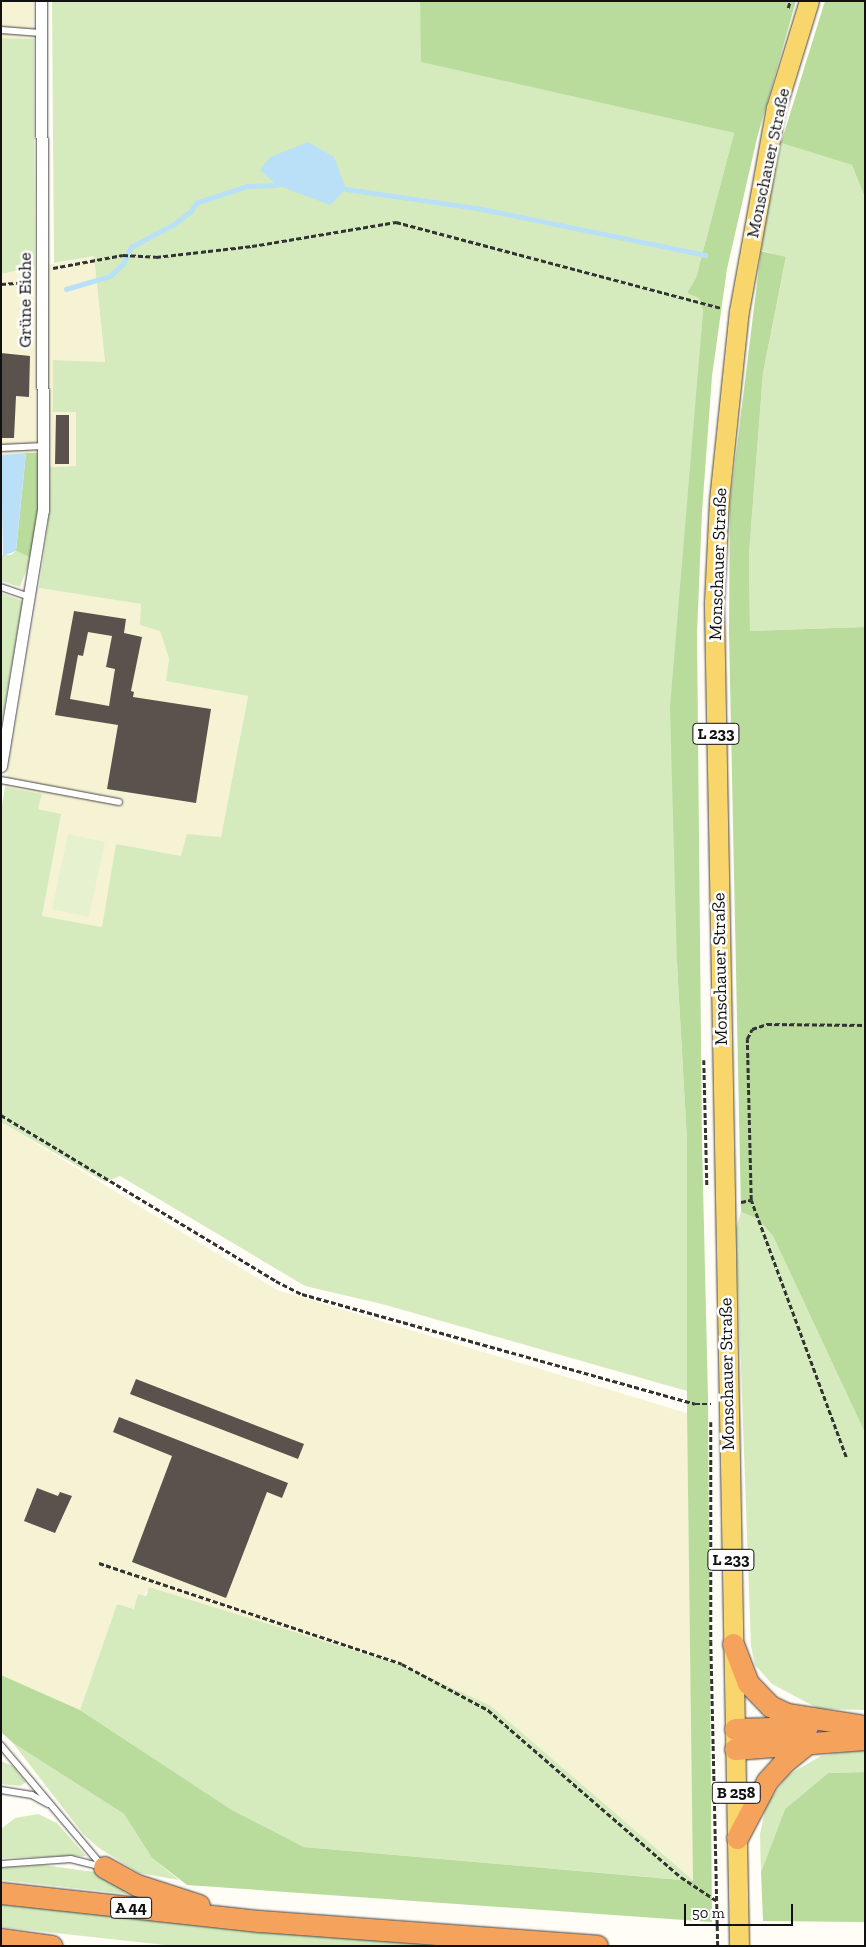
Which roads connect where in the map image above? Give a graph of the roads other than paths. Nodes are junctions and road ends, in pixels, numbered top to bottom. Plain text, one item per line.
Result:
1 (41, 1) edge
2 (810, 1) edge
3 (1, 30) edge
4 (41, 32) junction
5 (43, 446) junction
6 (1, 448) edge
7 (1, 587) edge
8 (31, 598) junction
9 (1, 766) edge
10 (1, 780) edge
11 (119, 802) dead end
12 (733, 1644) junction
13 (863, 1730) edge
14 (735, 1739) junction
15 (1, 1745) edge
16 (804, 1746) junction
17 (1, 1790) edge
18 (56, 1810) junction
19 (736, 1838) junction
20 (1, 1864) edge
21 (104, 1867) junction
22 (1, 1893) edge
23 (260, 1922) junction
24 (1, 1939) edge
25 (52, 1946) edge
26 (597, 1946) edge
27 (738, 1946) edge

1 - 4 street, Grüne Eiche
2 - 12 main road, Monschauer Straße / L 233
3 - 4 lane
4 - 5 street, Grüne Eiche
5 - 6 lane
5 - 8 street, Grüne Eiche
7 - 8 lane
8 - 9 street, Grüne Eiche
10 - 11 lane
12 - 13 highway
12 - 14 main road, Monschauer Straße / L 233
13 - 14 highway
13 - 16 highway
14 - 16 highway
14 - 19 main road, Monschauer Straße / B 258
15 - 18 lane
16 - 19 highway
17 - 18 lane
18 - 21 lane
19 - 27 main road, Monschauer Straße / B 258
20 - 21 lane
21 - 23 highway
22 - 23 highway, A 44
23 - 26 highway, A 44
24 - 25 highway

